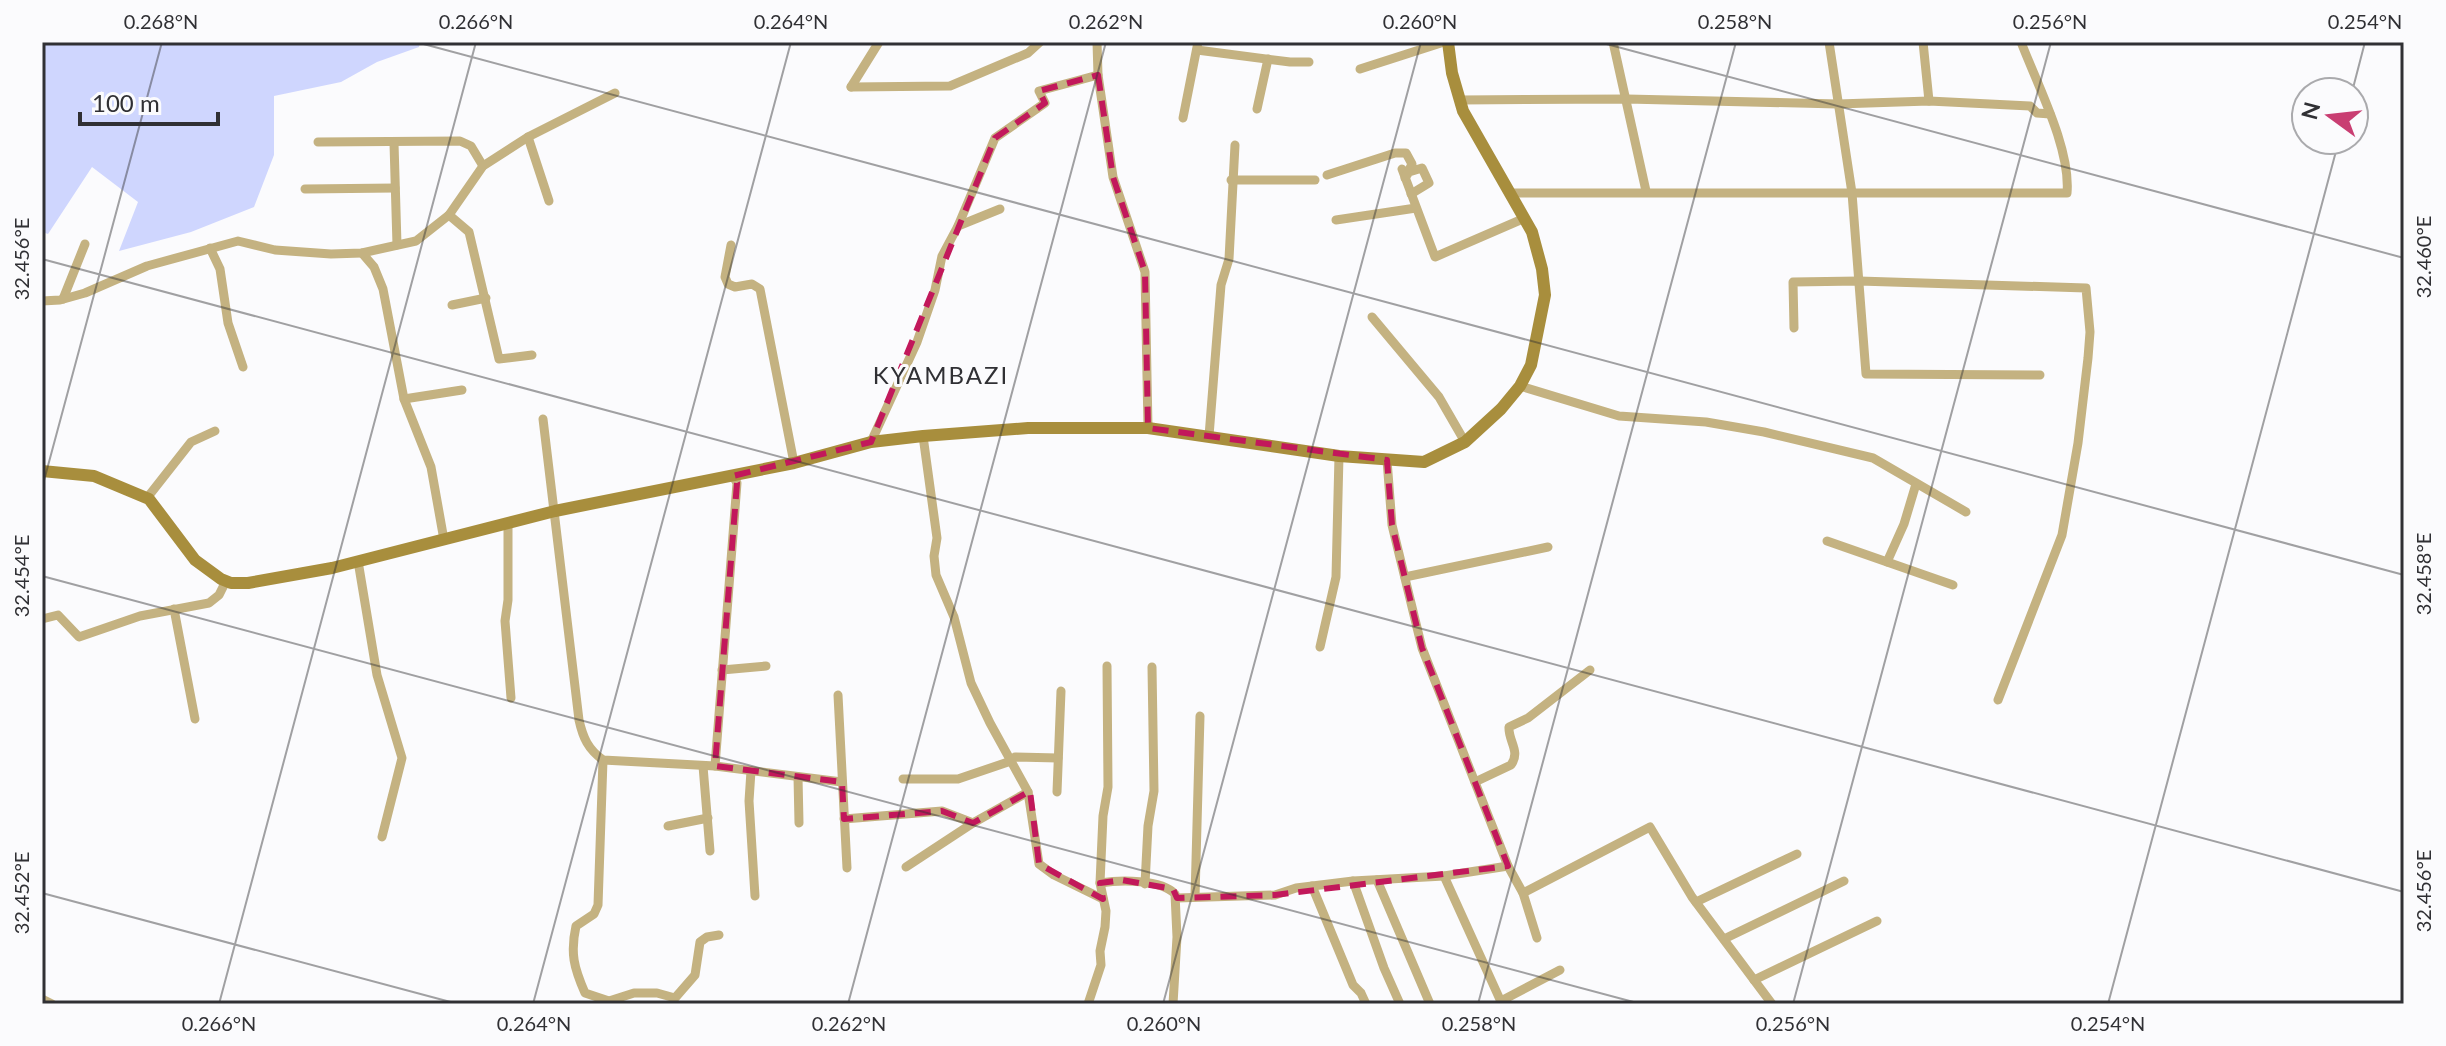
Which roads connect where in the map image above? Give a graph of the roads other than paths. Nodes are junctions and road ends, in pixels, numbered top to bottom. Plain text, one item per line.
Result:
1 (879, 42) edge
2 (1040, 42) edge
3 (1097, 42) edge
4 (1446, 42) edge
5 (1613, 42) edge
6 (1829, 42) edge
7 (1923, 42) edge
8 (2021, 42) edge
9 (1197, 46) edge
10 (1268, 59) junction
11 (1309, 62) dead end
12 (1360, 69) dead end
13 (1098, 75) junction
14 (615, 93) dead end
15 (1627, 99) junction
16 (1460, 100) junction
17 (1929, 101) junction
18 (1838, 104) junction
19 (1257, 109) dead end
20 (2050, 114) junction
21 (1183, 118) dead end
22 (528, 137) junction
23 (318, 142) dead end
24 (394, 143) junction
25 (1235, 145) dead end
26 (483, 166) junction
27 (1403, 174) junction
28 (1327, 175) dead end
29 (1231, 180) junction
30 (1315, 180) dead end
31 (395, 188) junction
32 (305, 189) dead end
33 (1646, 191) junction
34 (1512, 193) junction
35 (1852, 193) junction
36 (1411, 194) junction
37 (549, 201) dead end
38 (1416, 208) junction
39 (1000, 209) dead end
40 (449, 215) junction
41 (1525, 218) junction
42 (1336, 220) dead end
43 (958, 226) junction
44 (85, 244) dead end
45 (397, 245) junction
46 (731, 245) dead end
47 (210, 248) junction
48 (362, 253) junction
49 (1859, 281) junction
50 (486, 298) junction
51 (63, 299) junction
52 (42, 301) edge
53 (452, 305) dead end
54 (1372, 317) dead end
55 (1794, 328) dead end
56 (532, 355) dead end
57 (243, 367) dead end
58 (2040, 375) dead end
59 (1520, 386) junction
60 (462, 390) dead end
61 (404, 399) junction
62 (543, 419) dead end
63 (1148, 428) junction
64 (215, 431) dead end
65 (923, 436) junction
66 (1209, 436) junction
67 (871, 442) junction
68 (1465, 442) junction
69 (1339, 456) junction
70 (1387, 460) junction
71 (794, 463) junction
72 (42, 471) edge
73 (733, 476) junction
74 (1916, 484) junction
75 (147, 498) junction
76 (555, 511) junction
77 (1966, 512) dead end
78 (508, 524) junction
79 (444, 540) junction
80 (1827, 541) dead end
81 (1548, 547) dead end
82 (358, 561) junction
83 (1887, 562) junction
84 (1405, 577) junction
85 (226, 581) junction
86 (1953, 585) dead end
87 (174, 609) junction
88 (42, 619) edge
89 (1320, 647) dead end
90 (766, 666) dead end
91 (1107, 666) dead end
92 (1152, 667) dead end
93 (722, 670) junction
94 (1590, 670) dead end
95 (1061, 691) dead end
96 (838, 695) dead end
97 (511, 698) dead end
98 (1998, 700) dead end
99 (1200, 716) dead end
100 (195, 719) dead end
101 (1058, 758) junction
102 (603, 760) junction
103 (1011, 761) junction
104 (703, 766) junction
105 (715, 766) junction
106 (751, 771) junction
107 (798, 777) junction
108 (903, 779) dead end
109 (842, 782) junction
110 (1475, 782) junction
111 (1028, 792) junction
112 (1057, 792) dead end
113 (708, 818) junction
114 (844, 819) junction
115 (799, 823) dead end
116 (973, 823) junction
117 (668, 826) dead end
118 (382, 837) dead end
119 (710, 851) dead end
120 (1797, 854) dead end
121 (1508, 866) junction
122 (906, 867) dead end
123 (847, 868) dead end
124 (1444, 876) junction
125 (1377, 880) junction
126 (1353, 881) junction
127 (1844, 881) dead end
128 (1100, 883) junction
129 (1145, 884) junction
130 (1312, 886) junction
131 (1523, 893) junction
132 (755, 896) dead end
133 (1195, 897) junction
134 (1177, 898) junction
135 (1103, 899) junction
136 (1696, 902) junction
137 (1877, 921) dead end
138 (719, 935) dead end
139 (1537, 938) dead end
140 (1724, 939) junction
141 (1560, 970) dead end
142 (1754, 980) junction
143 (42, 999) edge
144 (1501, 1003) edge
145 (52, 1004) edge
146 (1088, 1004) edge
147 (1173, 1004) edge
148 (1366, 1004) edge
149 (1400, 1004) edge
150 (1430, 1004) edge
151 (1772, 1004) edge

1 - 2 street
3 - 13 street
4 - 12 street
4 - 16 street
5 - 15 street
6 - 18 street
7 - 17 street
8 - 20 street
9 - 10 street
9 - 21 street
10 - 11 street
10 - 19 street
13 - 43 street
13 - 63 street
14 - 22 street
15 - 16 street
15 - 18 street
15 - 33 street
16 - 34 street
17 - 18 street
17 - 20 street
18 - 35 street
20 - 35 street
22 - 26 street
22 - 37 street
23 - 24 street
24 - 26 street
24 - 31 street
25 - 29 street
26 - 40 street
27 - 28 street
27 - 36 street
27 - 36 street
29 - 30 street
29 - 66 street
31 - 32 street
31 - 45 street
33 - 34 street
33 - 35 street
34 - 41 street
35 - 49 street
36 - 38 street
38 - 41 street
38 - 42 street
39 - 43 street
40 - 45 street
40 - 50 street
41 - 59 street
43 - 67 street
44 - 51 street
45 - 48 street
46 - 71 street
47 - 48 street
47 - 51 street
47 - 57 street
48 - 61 street
49 - 55 street
49 - 58 street
49 - 98 street
50 - 53 street
50 - 56 street
51 - 52 street
54 - 68 street
59 - 68 street
59 - 74 street
60 - 61 street
61 - 79 street
62 - 76 street
63 - 65 street
63 - 66 street
64 - 75 street
65 - 67 street
65 - 103 street
66 - 69 street
67 - 71 street
68 - 70 street
69 - 70 street
69 - 89 street
70 - 84 street
71 - 73 street
72 - 75 street
73 - 76 street
73 - 93 street
74 - 77 street
74 - 83 street
75 - 85 street
76 - 78 street
76 - 102 street
78 - 79 street
78 - 97 street
79 - 82 street
80 - 83 street
81 - 84 street
82 - 85 street
82 - 118 street
83 - 86 street
84 - 110 street
85 - 87 street
87 - 88 street
87 - 100 street
90 - 93 street
91 - 128 street
92 - 129 street
93 - 105 street
94 - 110 street
95 - 101 street
96 - 109 street
99 - 133 street
101 - 103 street
101 - 112 street
102 - 104 street
102 - 138 street
103 - 108 street
103 - 111 street
104 - 105 street
104 - 113 street
105 - 106 street
106 - 107 street
106 - 132 street
107 - 109 street
107 - 115 street
109 - 114 street
110 - 121 street
111 - 116 street
111 - 135 street
113 - 117 street
113 - 119 street
114 - 116 street
114 - 123 street
116 - 122 street
120 - 136 street
121 - 124 street
121 - 131 street
124 - 125 street
124 - 144 street
125 - 126 street
125 - 150 street
126 - 130 street
126 - 149 street
127 - 140 street
128 - 129 street
128 - 135 street
129 - 134 street
130 - 133 street
130 - 148 street
131 - 136 street
131 - 139 street
133 - 134 street
134 - 147 street
135 - 146 street
136 - 140 street
137 - 142 street
140 - 142 street
141 - 144 street
142 - 151 street
143 - 145 street

